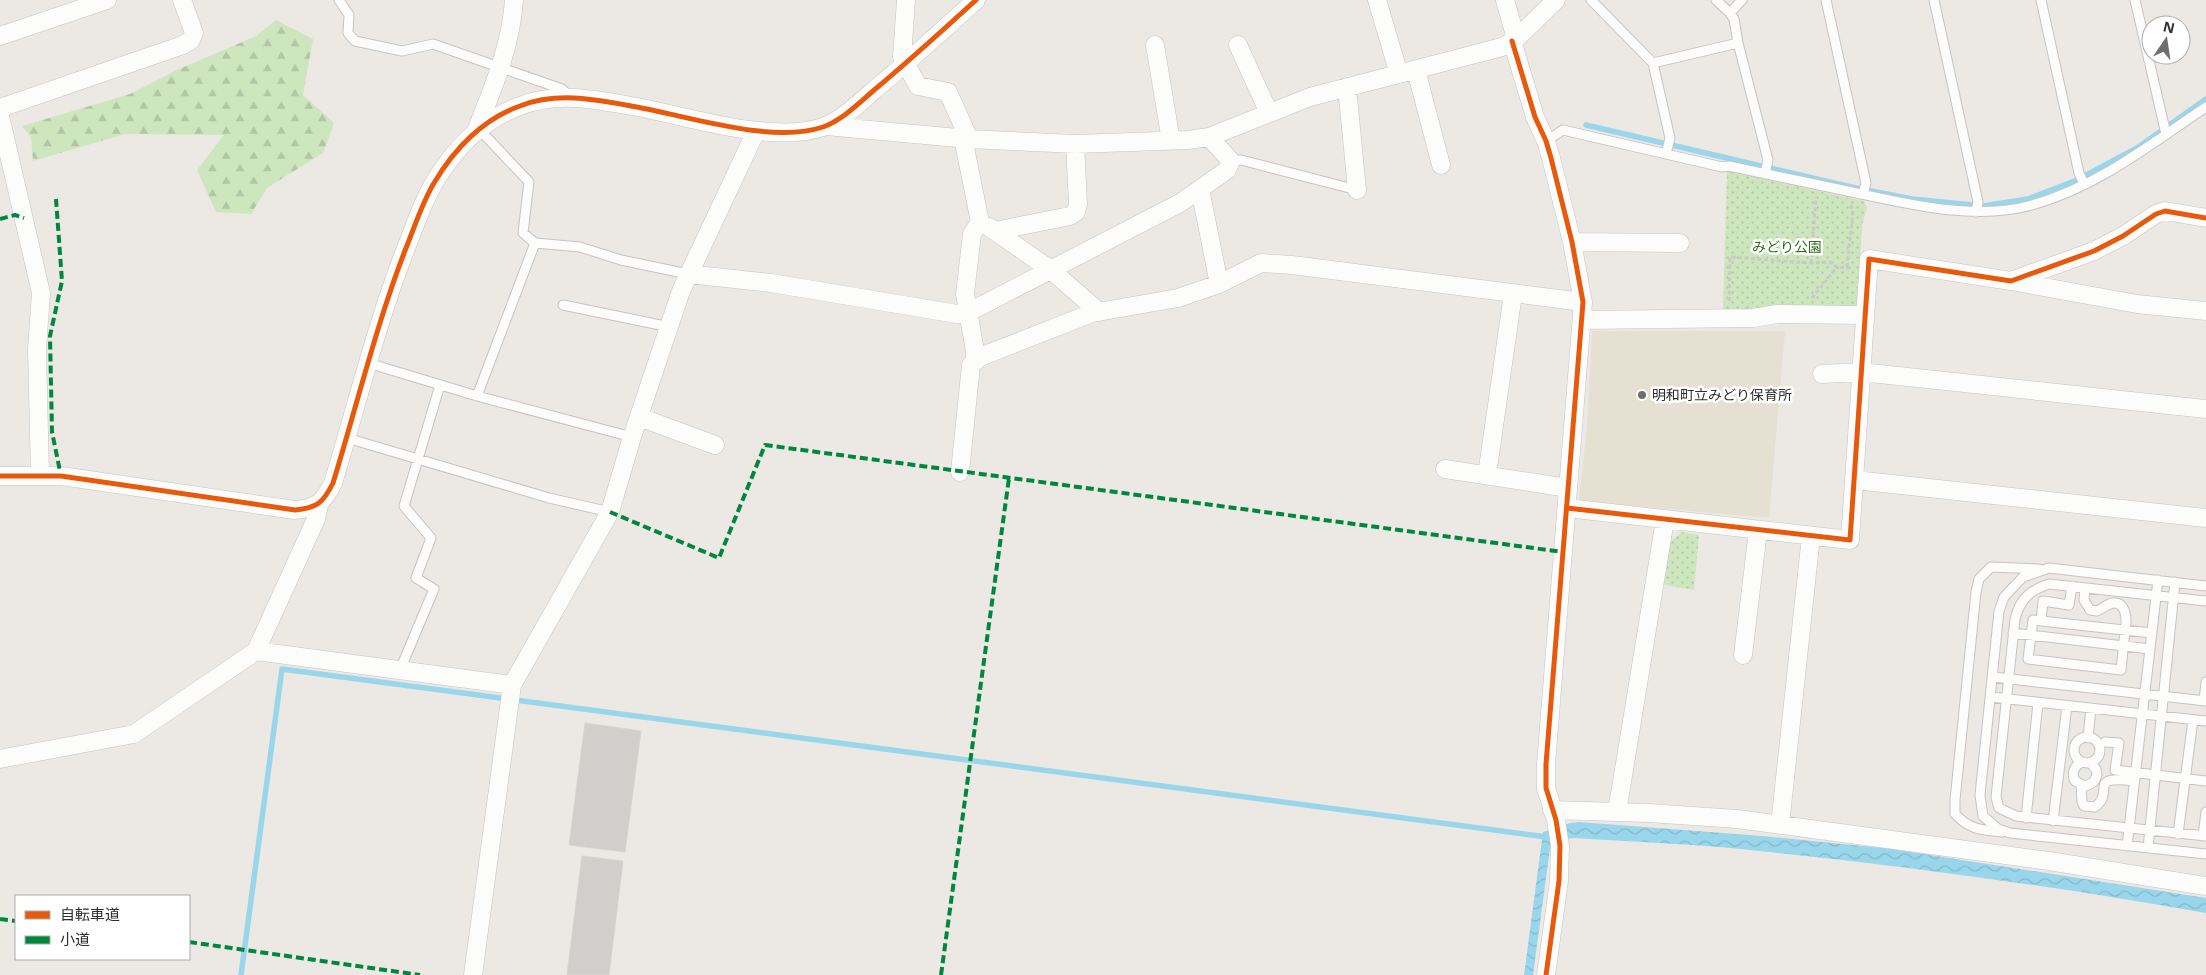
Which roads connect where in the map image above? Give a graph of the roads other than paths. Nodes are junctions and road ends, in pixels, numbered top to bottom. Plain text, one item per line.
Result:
1 (107, 0) edge
2 (182, 0) edge
3 (339, 0) edge
4 (514, 0) edge
5 (906, 0) edge
6 (976, 0) edge
7 (1377, 0) edge
8 (1504, 0) edge
9 (1556, 0) edge
10 (1591, 0) edge
11 (1716, 0) edge
12 (1742, 0) edge
13 (1826, 0) edge
14 (1934, 0) edge
15 (2041, 0) edge
16 (2134, 0) edge
17 (1730, 13) junction
18 (0, 36) edge
19 (1514, 40) junction
20 (1738, 43) junction
21 (1155, 45) dead end
22 (1238, 45) dead end
23 (1653, 63) junction
24 (905, 64) junction
25 (501, 69) junction
26 (1408, 72) junction
27 (1348, 87) junction
28 (571, 97) junction
29 (2206, 107) edge
30 (0, 108) edge
31 (1268, 113) junction
32 (0, 116) edge
33 (826, 126) junction
34 (477, 130) junction
35 (756, 131) junction
36 (2166, 134) junction
37 (1209, 137) junction
38 (966, 139) junction
39 (1171, 141) junction
40 (1546, 141) junction
41 (1075, 144) junction
42 (1666, 154) junction
43 (1231, 161) junction
44 (1441, 165) dead end
45 (1765, 174) junction
46 (2084, 184) junction
47 (1200, 189) junction
48 (1356, 190) joint
49 (1863, 194) junction
50 (1976, 212) junction
51 (2206, 218) edge
52 (980, 222) junction
53 (995, 231) junction
54 (1572, 242) junction
55 (534, 243) junction
56 (1680, 244) dead end
57 (1051, 270) junction
58 (688, 274) junction
59 (2011, 281) junction
60 (1219, 284) junction
61 (1513, 294) junction
62 (563, 305) dead end
63 (1582, 311) junction
64 (2206, 311) edge
65 (1099, 312) junction
66 (967, 313) junction
67 (1865, 315) junction
68 (670, 328) junction
69 (975, 362) junction
70 (368, 363) junction
71 (1861, 372) junction
72 (1822, 374) dead end
73 (440, 385) junction
74 (477, 396) junction
75 (2206, 409) edge
76 (639, 417) junction
77 (632, 437) junction
78 (347, 438) junction
79 (714, 445) dead end
80 (419, 459) junction
81 (1445, 469) dead end
82 (960, 472) dead end
83 (40, 475) junction
84 (1487, 475) junction
85 (0, 476) edge
86 (1855, 480) junction
87 (1568, 488) junction
88 (318, 504) junction
89 (1567, 508) junction
90 (610, 512) junction
91 (2206, 518) edge
92 (1665, 520) junction
93 (1758, 531) junction
94 (1811, 536) junction
95 (2044, 570) junction
96 (2158, 580) junction
97 (2175, 582) junction
98 (2072, 586) junction
99 (2206, 586) edge
100 (2085, 588) junction
101 (2156, 596) junction
102 (2174, 598) junction
103 (2206, 601) edge
104 (2041, 621) junction
105 (2125, 630) junction
106 (2013, 633) junction
107 (2152, 633) junction
108 (2029, 636) junction
109 (2123, 647) junction
110 (2150, 649) junction
111 (256, 651) junction
112 (1743, 655) dead end
113 (400, 670) junction
114 (1993, 677) junction
115 (2008, 678) junction
116 (2206, 682) edge
117 (512, 686) junction
118 (2145, 694) junction
119 (2163, 696) junction
120 (1991, 697) junction
121 (2006, 699) junction
122 (2205, 701) edge
123 (2038, 702) junction
124 (2067, 706) junction
125 (2091, 708) junction
126 (2142, 714) junction
127 (2161, 716) junction
128 (2193, 720) junction
129 (2206, 721) edge
130 (2088, 738) junction
131 (2105, 742) dead end
132 (0, 759) edge
133 (2086, 762) junction
134 (2155, 775) junction
135 (2135, 777) junction
136 (2186, 778) junction
137 (2206, 781) edge
138 (2081, 786) junction
139 (1617, 812) junction
140 (2206, 812) edge
141 (1554, 815) junction
142 (2026, 818) junction
143 (2053, 820) junction
144 (1780, 825) junction
145 (2129, 828) junction
146 (2150, 830) junction
147 (2010, 833) junction
148 (2178, 834) junction
149 (2204, 836) edge
150 (2127, 846) junction
151 (2148, 848) junction
152 (2206, 854) edge
153 (2206, 886) edge
154 (473, 975) edge
155 (1546, 975) edge

1 - 18 street
2 - 30 street
3 - 25 lane
4 - 25 street
5 - 24 street
6 - 24 street
7 - 26 street
8 - 19 street
9 - 19 street
10 - 23 lane
11 - 17 lane
12 - 17 lane
13 - 49 lane
14 - 50 lane
15 - 46 lane
16 - 36 lane
17 - 20 lane
19 - 26 street
19 - 40 street
20 - 23 lane
20 - 45 lane
21 - 39 street
22 - 31 street
23 - 42 lane
24 - 33 street
24 - 38 street
25 - 28 lane
25 - 34 street
26 - 27 street
26 - 44 street
27 - 31 street
27 - 48 street
28 - 34 street
28 - 35 street
29 - 36 lane
31 - 37 street
32 - 83 street
33 - 35 street
33 - 38 street
34 - 55 lane
34 - 70 street
35 - 58 street
36 - 46 lane
37 - 39 street
37 - 43 street
38 - 41 street
38 - 52 street
39 - 41 street
40 - 42 lane
40 - 54 street
41 - 53 street
42 - 45 lane
43 - 47 street
43 - 48 lane
45 - 49 lane
46 - 50 lane
47 - 57 street
47 - 60 street
49 - 50 lane
51 - 59 street
52 - 53 street
52 - 66 street
53 - 57 street
54 - 56 street
54 - 63 street
55 - 58 lane
55 - 74 lane
57 - 65 street
57 - 66 street
58 - 66 street
58 - 68 street
59 - 64 street
59 - 67 street
60 - 61 street
60 - 65 street
61 - 63 street
61 - 84 street
62 - 68 lane
63 - 67 street
63 - 87 street
65 - 69 street
66 - 69 street
67 - 71 street
68 - 76 street
69 - 82 street
70 - 73 lane
70 - 78 street
71 - 72 street
71 - 75 street
71 - 86 street
73 - 74 lane
73 - 80 lane
74 - 77 lane
76 - 77 street
76 - 79 street
77 - 90 street
78 - 80 lane
78 - 88 street
80 - 90 lane
80 - 113 lane
81 - 84 street
83 - 85 street
83 - 88 street
84 - 87 street
86 - 91 street
86 - 94 street
87 - 89 street
88 - 111 street
89 - 92 street
89 - 141 street
90 - 117 street
92 - 93 street
92 - 139 street
93 - 94 street
93 - 112 street
94 - 144 street
95 - 96 lane
95 - 114 lane
95 - 147 lane
96 - 97 lane
96 - 101 lane
97 - 99 lane
97 - 102 lane
98 - 100 lane
98 - 104 lane
98 - 106 lane
100 - 101 lane
100 - 105 lane
101 - 102 lane
101 - 107 lane
102 - 103 lane
102 - 119 lane
104 - 105 lane
104 - 108 lane
105 - 107 lane
105 - 109 lane
106 - 108 lane
106 - 115 lane
107 - 110 lane
108 - 109 lane
108 - 109 lane
109 - 110 lane
110 - 118 lane
111 - 113 street
111 - 132 street
113 - 117 street
114 - 115 lane
114 - 120 lane
115 - 118 lane
115 - 121 lane
116 - 122 lane
117 - 154 street
118 - 119 lane
118 - 126 lane
119 - 122 lane
119 - 127 lane
120 - 121 lane
120 - 147 lane
121 - 123 lane
121 - 142 lane
123 - 124 lane
123 - 142 lane
124 - 125 lane
124 - 143 lane
125 - 126 lane
125 - 130 lane
126 - 127 lane
126 - 135 lane
127 - 128 lane
127 - 134 lane
128 - 129 lane
128 - 136 lane
130 - 133 lane
130 - 133 lane
131 - 135 lane
133 - 138 lane
133 - 138 lane
134 - 135 lane
134 - 136 lane
134 - 146 lane
135 - 138 lane
135 - 145 lane
136 - 137 lane
136 - 148 lane
139 - 141 street
139 - 144 street
140 - 149 lane
141 - 155 street
142 - 143 lane
143 - 145 lane
144 - 153 street
145 - 146 lane
145 - 150 lane
146 - 148 lane
146 - 151 lane
147 - 150 lane
148 - 149 lane
150 - 151 lane
151 - 152 lane

